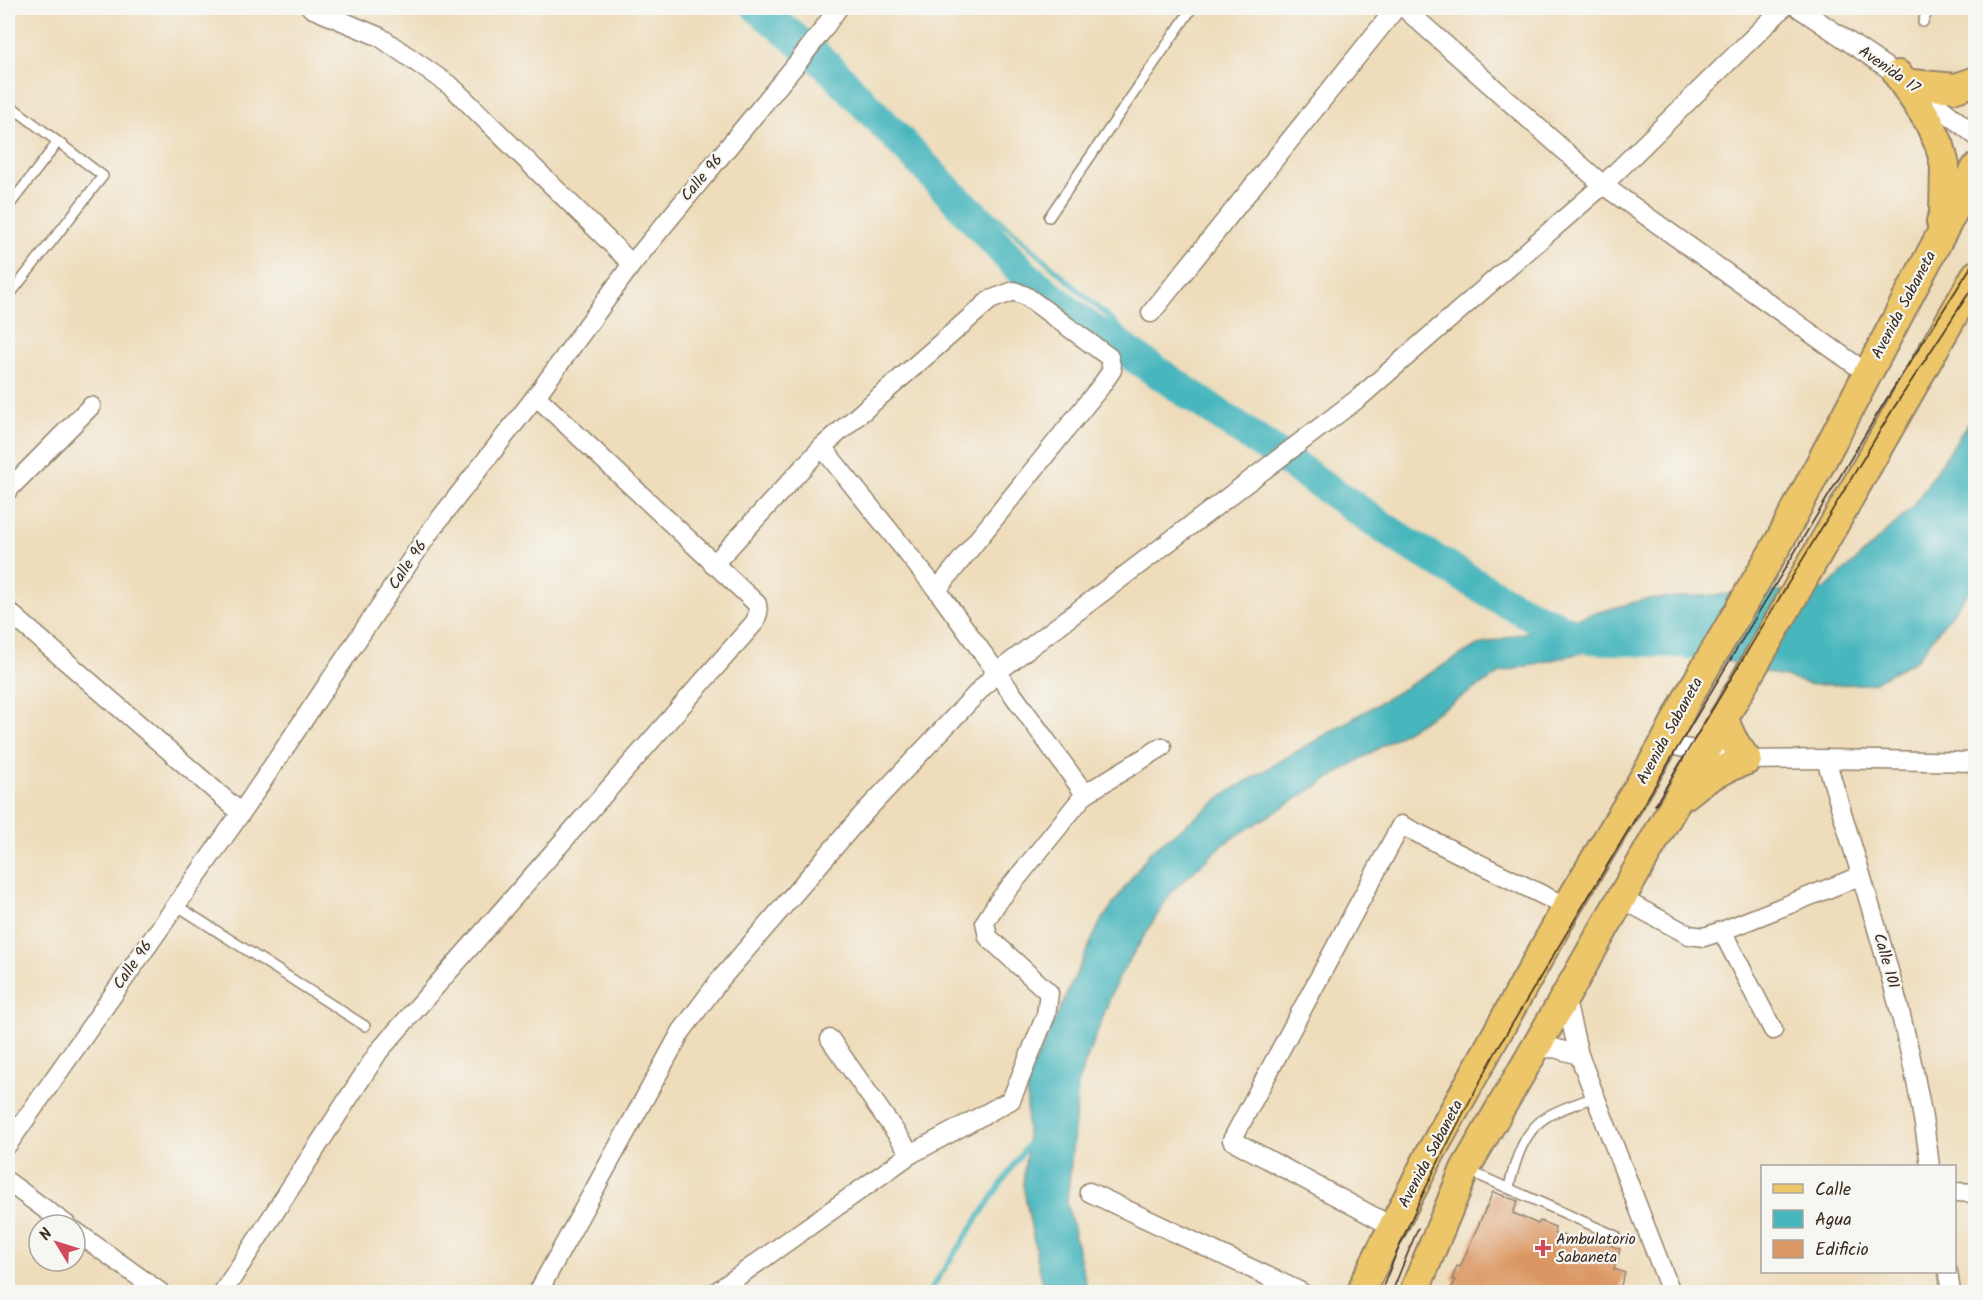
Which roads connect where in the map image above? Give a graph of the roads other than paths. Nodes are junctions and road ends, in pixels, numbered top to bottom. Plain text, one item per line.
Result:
1 (311, 8) edge
2 (838, 8) edge
3 (1192, 8) edge
4 (1396, 8) edge
5 (1404, 8) edge
6 (1783, 8) edge
7 (1799, 8) edge
8 (1929, 8) edge
9 (1923, 22) dead end
10 (1905, 80) junction
11 (1976, 81) edge
12 (8, 104) edge
13 (17, 111) junction
14 (8, 123) edge
15 (1976, 136) edge
16 (58, 142) junction
17 (1976, 168) edge
18 (1603, 185) junction
19 (8, 207) edge
20 (1049, 217) dead end
21 (1933, 251) junction
22 (632, 264) junction
23 (1976, 275) edge
24 (11, 286) edge
25 (8, 297) edge
26 (1151, 313) dead end
27 (1868, 374) junction
28 (536, 396) junction
29 (91, 406) dead end
30 (822, 447) junction
31 (8, 490) edge
32 (713, 565) junction
33 (937, 590) junction
34 (8, 610) edge
35 (996, 673) junction
36 (1726, 715) junction
37 (1664, 744) junction
38 (1162, 747) dead end
39 (1705, 751) junction
40 (1826, 759) junction
41 (1747, 760) junction
42 (1976, 762) edge
43 (1085, 794) junction
44 (1671, 808) junction
45 (241, 813) junction
46 (1860, 876) junction
47 (1620, 898) junction
48 (176, 905) junction
49 (1567, 907) junction
50 (1722, 931) junction
51 (1565, 997) junction
52 (365, 1026) dead end
53 (1773, 1030) dead end
54 (830, 1039) dead end
55 (1534, 1049) junction
56 (1579, 1055) junction
57 (1594, 1097) junction
58 (8, 1144) edge
59 (911, 1154) junction
60 (1930, 1165) edge
61 (1465, 1169) junction
62 (8, 1182) edge
63 (1509, 1187) junction
64 (1089, 1192) dead end
65 (1956, 1192) edge
66 (1976, 1192) edge
67 (51, 1213) edge
68 (1393, 1227) junction
69 (1616, 1236) dead end
70 (87, 1240) edge
71 (1947, 1273) edge
72 (160, 1293) edge
73 (223, 1293) edge
74 (538, 1293) edge
75 (716, 1293) edge
76 (1301, 1293) edge
77 (1362, 1293) edge
78 (1414, 1293) edge
79 (1671, 1293) edge
80 (1951, 1293) edge

1 - 22 street
2 - 22 street, Calle 96
3 - 20 lane
4 - 26 street
5 - 18 street
6 - 18 street
7 - 10 street, Avenida 17
8 - 9 lane
10 - 11 main road
10 - 15 street, Avenida 17
10 - 21 main road
12 - 13 lane
13 - 14 lane
13 - 16 lane
16 - 19 lane
16 - 24 lane
17 - 21 main road, Avenida Sabaneta
18 - 27 street
18 - 35 street
21 - 27 main road, Avenida Sabaneta
22 - 28 street, Calle 96
23 - 36 main road
24 - 25 lane
27 - 37 main road, Avenida Sabaneta
28 - 32 street
28 - 45 street, Calle 96
29 - 31 street
30 - 32 street
30 - 33 street
30 - 33 street
32 - 73 street
33 - 35 street
34 - 45 street
35 - 43 street
35 - 74 street
36 - 39 main road
36 - 41 main road
37 - 39 street
37 - 49 main road, Avenida Sabaneta
38 - 43 street
39 - 41 street
39 - 44 main road
40 - 41 street
40 - 42 street
40 - 46 street, Calle 101
41 - 44 main road
43 - 59 street
44 - 47 main road
45 - 48 street, Calle 96
46 - 50 street
46 - 60 street, Calle 101
47 - 50 street
47 - 51 main road
48 - 52 lane
48 - 58 street, Calle 96
49 - 68 main road, Avenida Sabaneta
49 - 68 street
50 - 53 street
51 - 55 main road
51 - 56 street
54 - 59 street
55 - 56 street
55 - 61 main road
56 - 57 street
57 - 63 lane
57 - 79 street
59 - 75 street
61 - 63 lane
61 - 78 main road
62 - 67 street
63 - 69 lane
64 - 76 street
65 - 66 street
68 - 77 main road, Avenida Sabaneta
70 - 72 street
71 - 80 street

